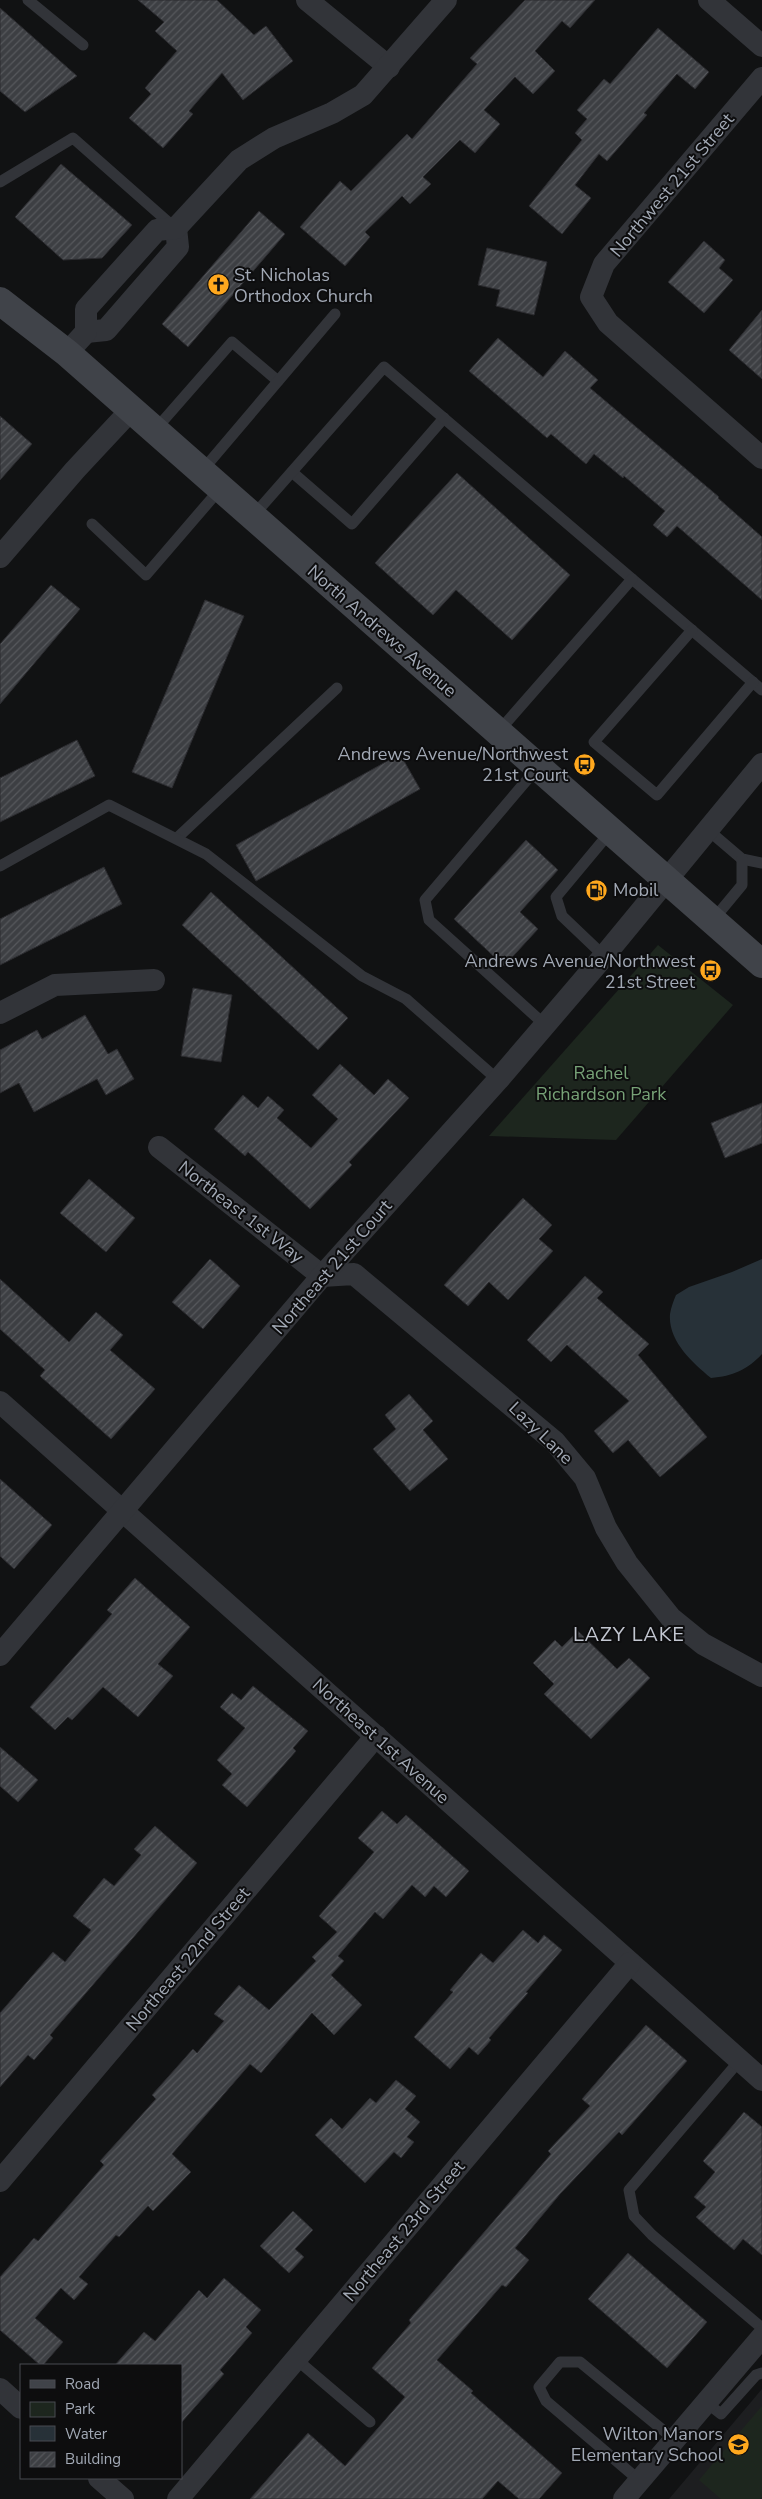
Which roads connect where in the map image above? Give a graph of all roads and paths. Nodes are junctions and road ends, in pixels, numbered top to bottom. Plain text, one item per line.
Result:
1 (28, 0) edge
2 (307, 0) edge
3 (446, 0) edge
4 (710, 0) edge
5 (83, 45) dead end
6 (762, 46) edge
7 (389, 67) junction
8 (762, 78) edge
9 (0, 182) edge
10 (176, 228) junction
11 (0, 301) edge
12 (335, 314) dead end
13 (68, 353) junction
14 (278, 380) junction
15 (131, 410) junction
16 (444, 418) junction
17 (154, 431) junction
18 (762, 458) edge
19 (292, 472) junction
20 (210, 480) junction
21 (252, 517) junction
22 (92, 524) dead end
23 (0, 557) edge
24 (632, 579) junction
25 (692, 630) junction
26 (753, 682) junction
27 (337, 688) dead end
28 (762, 690) edge
29 (498, 732) junction
30 (762, 764) edge
31 (538, 767) junction
32 (708, 830) junction
33 (611, 831) junction
34 (177, 838) junction
35 (742, 859) junction
36 (762, 863) edge
37 (0, 866) edge
38 (667, 880) junction
39 (712, 920) junction
40 (604, 956) junction
41 (762, 964) edge
42 (154, 980) dead end
43 (0, 1014) edge
44 (544, 1024) junction
45 (498, 1080) junction
46 (159, 1147) dead end
47 (322, 1276) junction
48 (0, 1402) edge
49 (122, 1511) junction
50 (0, 1655) edge
51 (762, 1676) edge
52 (376, 1736) junction
53 (630, 1963) junction
54 (740, 2060) junction
55 (762, 2080) edge
56 (0, 2181) edge
57 (762, 2328) edge
58 (762, 2337) edge
59 (296, 2359) junction
60 (762, 2373) edge
61 (0, 2390) edge
62 (707, 2402) junction
63 (20, 2407) edge
64 (370, 2422) dead end
65 (674, 2440) junction
66 (100, 2479) edge
67 (640, 2481) junction
68 (123, 2499) edge
69 (178, 2499) edge
70 (624, 2499) edge

1 - 5 lane
2 - 7 street
3 - 7 street
4 - 6 street
7 - 10 street
8 - 18 street, Northwest 21st Street
9 - 10 lane
10 - 13 street
11 - 13 main road, North Andrews Avenue
12 - 14 lane
13 - 15 main road, North Andrews Avenue
14 - 17 lane
14 - 20 lane
15 - 17 main road, North Andrews Avenue
15 - 23 street
16 - 19 lane
16 - 19 lane
16 - 24 lane
17 - 20 main road, North Andrews Avenue
19 - 21 lane
20 - 21 main road, North Andrews Avenue
20 - 22 lane
21 - 29 main road, North Andrews Avenue
24 - 25 lane
24 - 29 lane
25 - 26 lane
25 - 26 lane
26 - 28 lane
27 - 34 lane
29 - 31 main road, North Andrews Avenue
30 - 32 street, Northeast 21st Court
31 - 33 main road, North Andrews Avenue
31 - 44 lane
32 - 35 lane
32 - 38 street, Northeast 21st Court
33 - 38 main road, North Andrews Avenue
33 - 40 lane
34 - 37 lane
34 - 45 lane
35 - 36 lane
35 - 39 lane
38 - 39 main road, North Andrews Avenue
38 - 40 street, Northeast 21st Court
39 - 41 main road, North Andrews Avenue
40 - 44 street, Northeast 21st Court
42 - 43 street
44 - 45 street, Northeast 21st Court
45 - 47 street, Northeast 21st Court
46 - 47 street, Northeast 1st Way
47 - 49 street, Northeast 21st Court
47 - 51 street, Lazy Lane
48 - 49 street, Northeast 1st Avenue
49 - 50 street, Northeast 21st Court
49 - 52 street, Northeast 1st Avenue
52 - 53 street, Northeast 1st Avenue
52 - 56 street, Northeast 22nd Street
53 - 54 street, Northeast 1st Avenue
53 - 59 street, Northeast 23rd Street
54 - 55 street, Northeast 1st Avenue
54 - 57 lane
58 - 62 street
59 - 64 lane
59 - 69 street, Northeast 23rd Street
60 - 62 lane
61 - 63 street
62 - 65 street
65 - 67 street
65 - 67 lane
66 - 68 street
67 - 70 street

